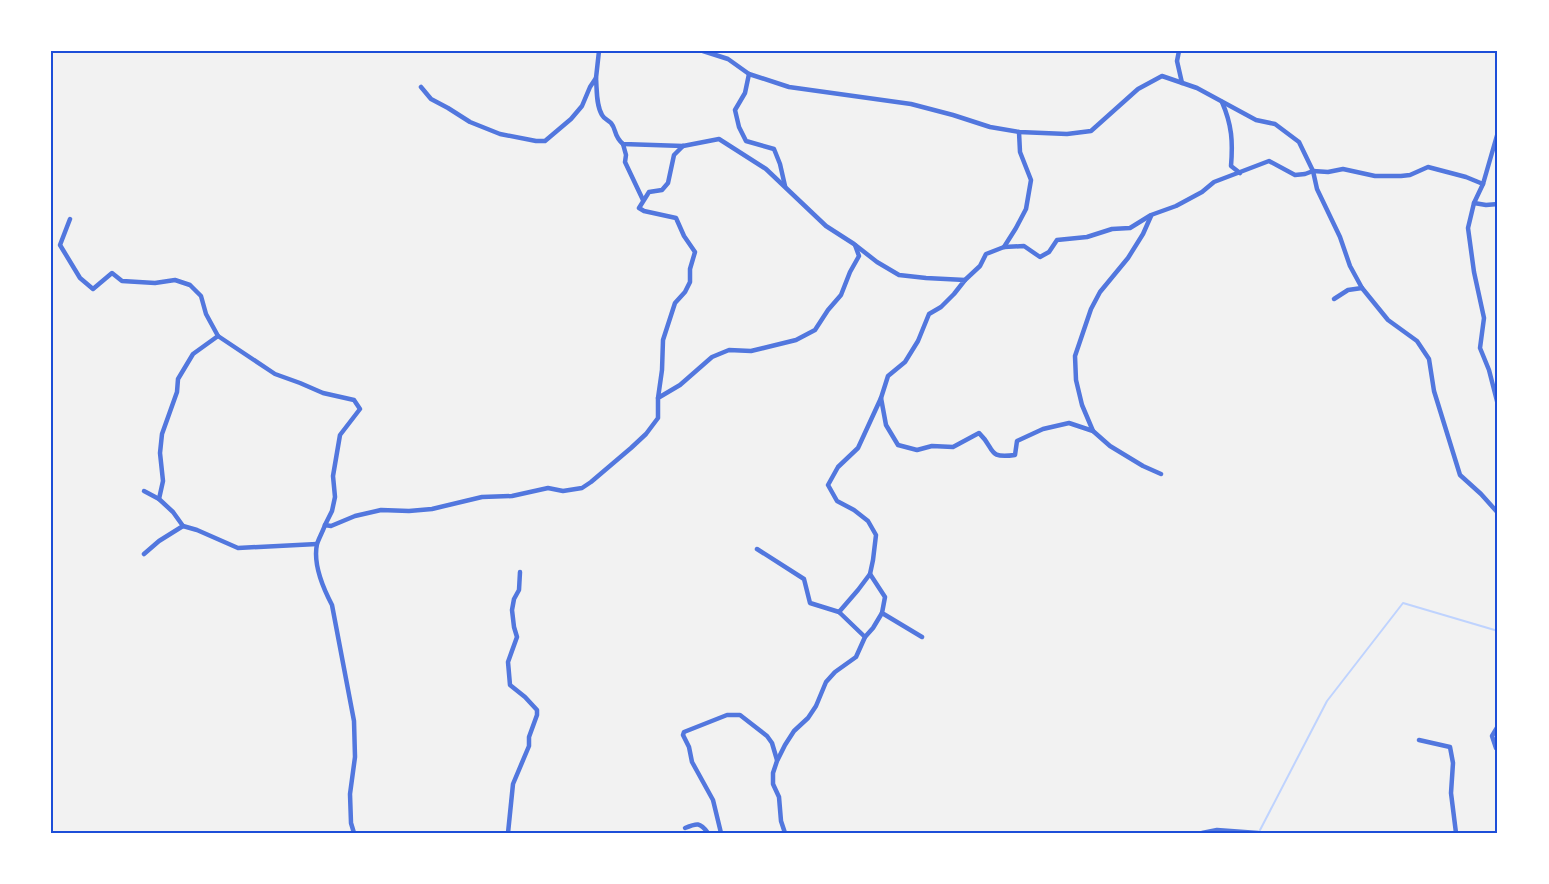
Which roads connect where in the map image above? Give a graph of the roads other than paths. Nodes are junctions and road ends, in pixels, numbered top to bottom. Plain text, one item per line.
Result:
1 (599, 51) edge
2 (703, 51) edge
3 (1179, 51) edge
4 (749, 74) junction
5 (596, 78) junction
6 (1182, 83) junction
7 (421, 87) dead end
8 (1222, 102) junction
9 (1019, 132) junction
10 (1498, 132) edge
11 (623, 144) junction
12 (683, 146) junction
13 (1313, 171) junction
14 (1240, 173) junction
15 (1483, 184) junction
16 (785, 187) junction
17 (643, 200) junction
18 (1474, 203) junction
19 (1498, 204) edge
20 (1151, 215) junction
21 (70, 219) dead end
22 (854, 244) junction
23 (1004, 247) junction
24 (965, 280) junction
25 (1362, 288) junction
26 (1334, 299) dead end
27 (218, 336) junction
28 (658, 398) junction
29 (881, 398) junction
30 (1498, 405) edge
31 (1093, 431) junction
32 (1161, 474) dead end
33 (160, 493) junction
34 (159, 499) junction
35 (1498, 512) edge
36 (326, 525) junction
37 (183, 526) junction
38 (317, 544) junction
39 (757, 549) dead end
40 (144, 554) dead end
41 (520, 572) dead end
42 (870, 574) junction
43 (839, 612) junction
44 (882, 613) junction
45 (865, 637) junction
46 (922, 638) dead end
47 (1498, 726) edge
48 (1419, 740) dead end
49 (1496, 748) dead end
50 (778, 760) junction
51 (685, 828) dead end
52 (354, 833) edge
53 (508, 833) edge
54 (708, 833) edge
55 (721, 833) edge
56 (784, 833) edge
57 (1202, 833) edge
58 (1258, 833) edge
59 (1456, 833) edge

1 - 5 street
2 - 4 street
3 - 6 street
4 - 9 street
4 - 16 street
5 - 7 street
5 - 11 street
6 - 8 street
6 - 9 street
8 - 13 street
8 - 14 street
9 - 23 street
10 - 15 street
11 - 12 street
11 - 17 street
12 - 16 street
12 - 17 street
13 - 14 street
13 - 15 street
13 - 25 street
14 - 20 street
15 - 18 street
16 - 22 street
17 - 28 street
18 - 19 street
18 - 30 street
20 - 23 street
20 - 31 street
21 - 27 street
22 - 24 street
22 - 28 street
23 - 24 street
24 - 29 street
25 - 26 street
25 - 35 street
27 - 33 street
27 - 36 street
28 - 36 street
29 - 31 street
29 - 42 street
31 - 32 street
33 - 34 street
33 - 34 street
34 - 37 street
36 - 38 street
37 - 38 street
37 - 40 street
38 - 52 street
39 - 43 street
41 - 53 street
42 - 43 street
42 - 44 street
43 - 45 street
44 - 45 street
44 - 46 street
45 - 50 street
47 - 49 street
48 - 59 street
50 - 55 street
50 - 56 street
51 - 54 street
57 - 58 street

